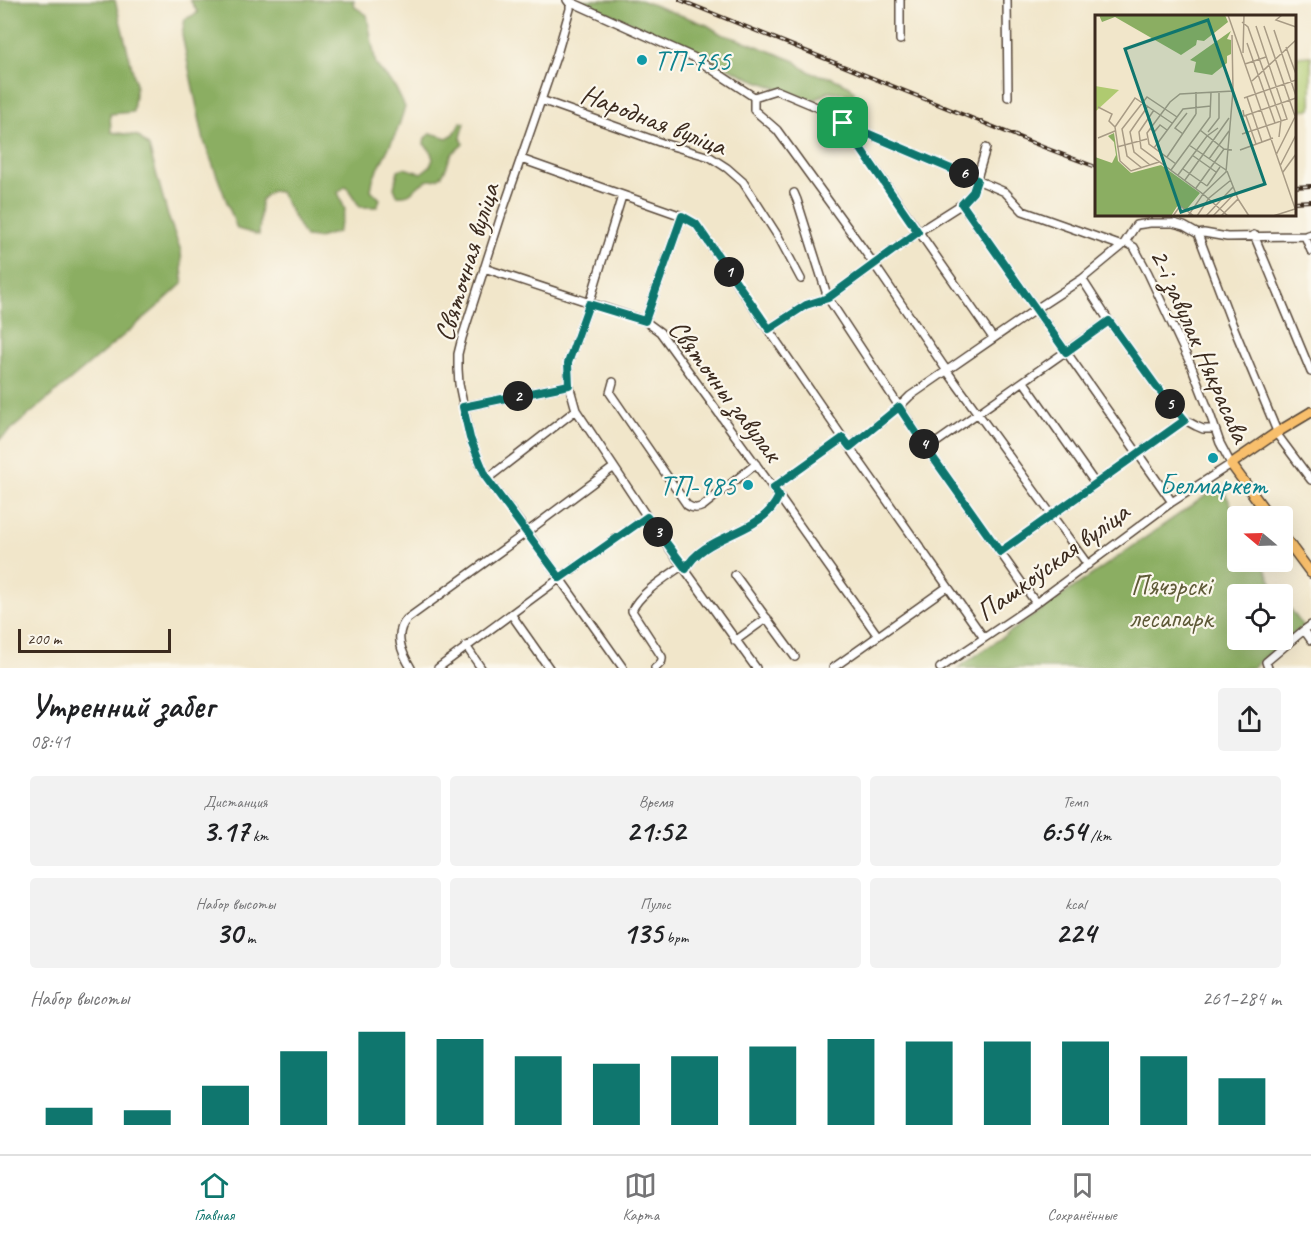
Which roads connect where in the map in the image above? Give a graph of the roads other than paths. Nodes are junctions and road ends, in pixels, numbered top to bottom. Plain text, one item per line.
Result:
1 (568, 0) edge
2 (900, 0) edge
3 (1007, 0) edge
4 (900, 40) dead end
5 (754, 97) junction
6 (1008, 97) dead end
7 (542, 100) junction
8 (843, 123) junction
9 (986, 148) dead end
10 (521, 159) junction
11 (977, 180) junction
12 (794, 193) dead end
13 (622, 196) junction
14 (962, 204) junction
15 (682, 216) junction
16 (918, 232) junction
17 (1198, 234) junction
18 (1308, 235) edge
19 (1254, 236) junction
20 (1124, 244) junction
21 (1311, 251) edge
22 (874, 264) junction
23 (484, 268) junction
24 (801, 279) dead end
25 (1082, 279) junction
26 (828, 298) junction
27 (589, 304) junction
28 (1036, 309) junction
29 (645, 321) junction
30 (1109, 321) junction
31 (769, 329) junction
32 (993, 338) junction
33 (1066, 352) junction
34 (947, 370) junction
35 (1311, 372) edge
36 (613, 382) dead end
37 (1024, 382) junction
38 (569, 385) junction
39 (463, 407) junction
40 (899, 407) junction
41 (576, 410) junction
42 (1311, 412) edge
43 (979, 413) junction
44 (1185, 420) junction
45 (1215, 429) junction
46 (1276, 433) junction
47 (843, 438) junction
48 (850, 447) junction
49 (927, 449) junction
50 (1138, 453) junction
51 (756, 464) junction
52 (1231, 464) junction
53 (614, 467) junction
54 (487, 479) junction
55 (1311, 480) edge
56 (1095, 483) junction
57 (773, 488) junction
58 (779, 496) junction
59 (1172, 502) junction
60 (1262, 506) edge
61 (1051, 515) junction
62 (647, 517) junction
63 (527, 532) junction
64 (1293, 549) edge
65 (1000, 552) junction
66 (1088, 565) junction
67 (684, 567) junction
68 (1311, 573) edge
69 (735, 575) dead end
70 (560, 578) junction
71 (947, 587) junction
72 (1036, 603) junction
73 (511, 614) junction
74 (767, 618) junction
75 (1311, 625) edge
76 (1304, 630) junction
77 (878, 636) junction
78 (984, 638) junction
79 (735, 640) junction
80 (1311, 640) edge
81 (466, 646) junction
82 (795, 657) dead end
83 (1267, 665) edge
84 (835, 667) edge
85 (411, 668) edge
86 (438, 668) edge
87 (481, 668) edge
88 (549, 668) edge
89 (623, 668) edge
90 (655, 668) edge
91 (756, 668) edge
92 (940, 668) edge

1 - 5 street
1 - 7 street, Святочная вуліца
2 - 4 street
3 - 6 street
5 - 8 street, 2-і завулак Някрасава
5 - 22 street
7 - 10 street, Святочная вуліца
7 - 24 street, Народная вуліца
8 - 11 street, 2-і завулак Някрасава
8 - 16 street
9 - 11 street
10 - 13 street
10 - 23 street, Святочная вуліца
11 - 14 street
11 - 20 street, 2-і завулак Някрасава
12 - 26 street
13 - 15 street
13 - 27 street
14 - 16 street
14 - 28 street
15 - 29 street, Святочны завулак
15 - 31 street
16 - 22 street
16 - 32 street
17 - 19 street
17 - 20 street
17 - 46 street
18 - 19 street
18 - 21 street
19 - 35 street
20 - 25 street
20 - 45 street, 2-і завулак Някрасава
22 - 26 street
22 - 34 street
23 - 27 street
23 - 39 street, Святочная вуліца
25 - 28 street
25 - 30 street
26 - 31 street
26 - 40 street
27 - 29 street
27 - 38 street
28 - 32 street
28 - 33 street
29 - 51 street, Святочны завулак
30 - 33 street
30 - 44 street
31 - 47 street
32 - 34 street
33 - 37 street
33 - 50 street
34 - 40 street
34 - 43 street
36 - 51 street
37 - 43 street
37 - 56 street
38 - 39 street
38 - 41 street
39 - 54 street, Святочная вуліца
40 - 48 street
40 - 49 street
41 - 53 street
41 - 54 street
42 - 46 main road, Пашкоўская вуліца
43 - 49 street
43 - 61 street
44 - 45 street
44 - 50 street
45 - 52 street, 2-і завулак Някрасава
46 - 52 main road, Пашкоўская вуліца
46 - 55 street
47 - 48 street
47 - 57 street
48 - 71 street
49 - 65 street
50 - 56 street
50 - 59 street
51 - 57 street, Святочны завулак
52 - 59 street, Пашкоўская вуліца
52 - 60 main road, 2-і завулак Някрасава
53 - 62 street
53 - 63 street
54 - 63 street, Святочная вуліца
56 - 61 street
57 - 58 street, Святочны завулак
58 - 67 street
58 - 77 street, Святочны завулак
59 - 66 street, Пашкоўская вуліца
61 - 65 street
61 - 66 street
62 - 67 street
62 - 70 street
63 - 70 street, Святочная вуліца
63 - 85 street
64 - 68 main road
65 - 72 street
66 - 72 street, Пашкоўская вуліца
67 - 79 street
67 - 90 street
69 - 74 street
70 - 73 street
70 - 89 street, Святочная вуліца
71 - 77 street
71 - 78 street
72 - 78 street, Пашкоўская вуліца
73 - 81 street
73 - 88 street
74 - 79 street
74 - 82 street
75 - 76 street
76 - 80 street
76 - 83 street
77 - 84 street
78 - 92 street, Пашкоўская вуліца
79 - 91 street
81 - 86 street
81 - 87 street

